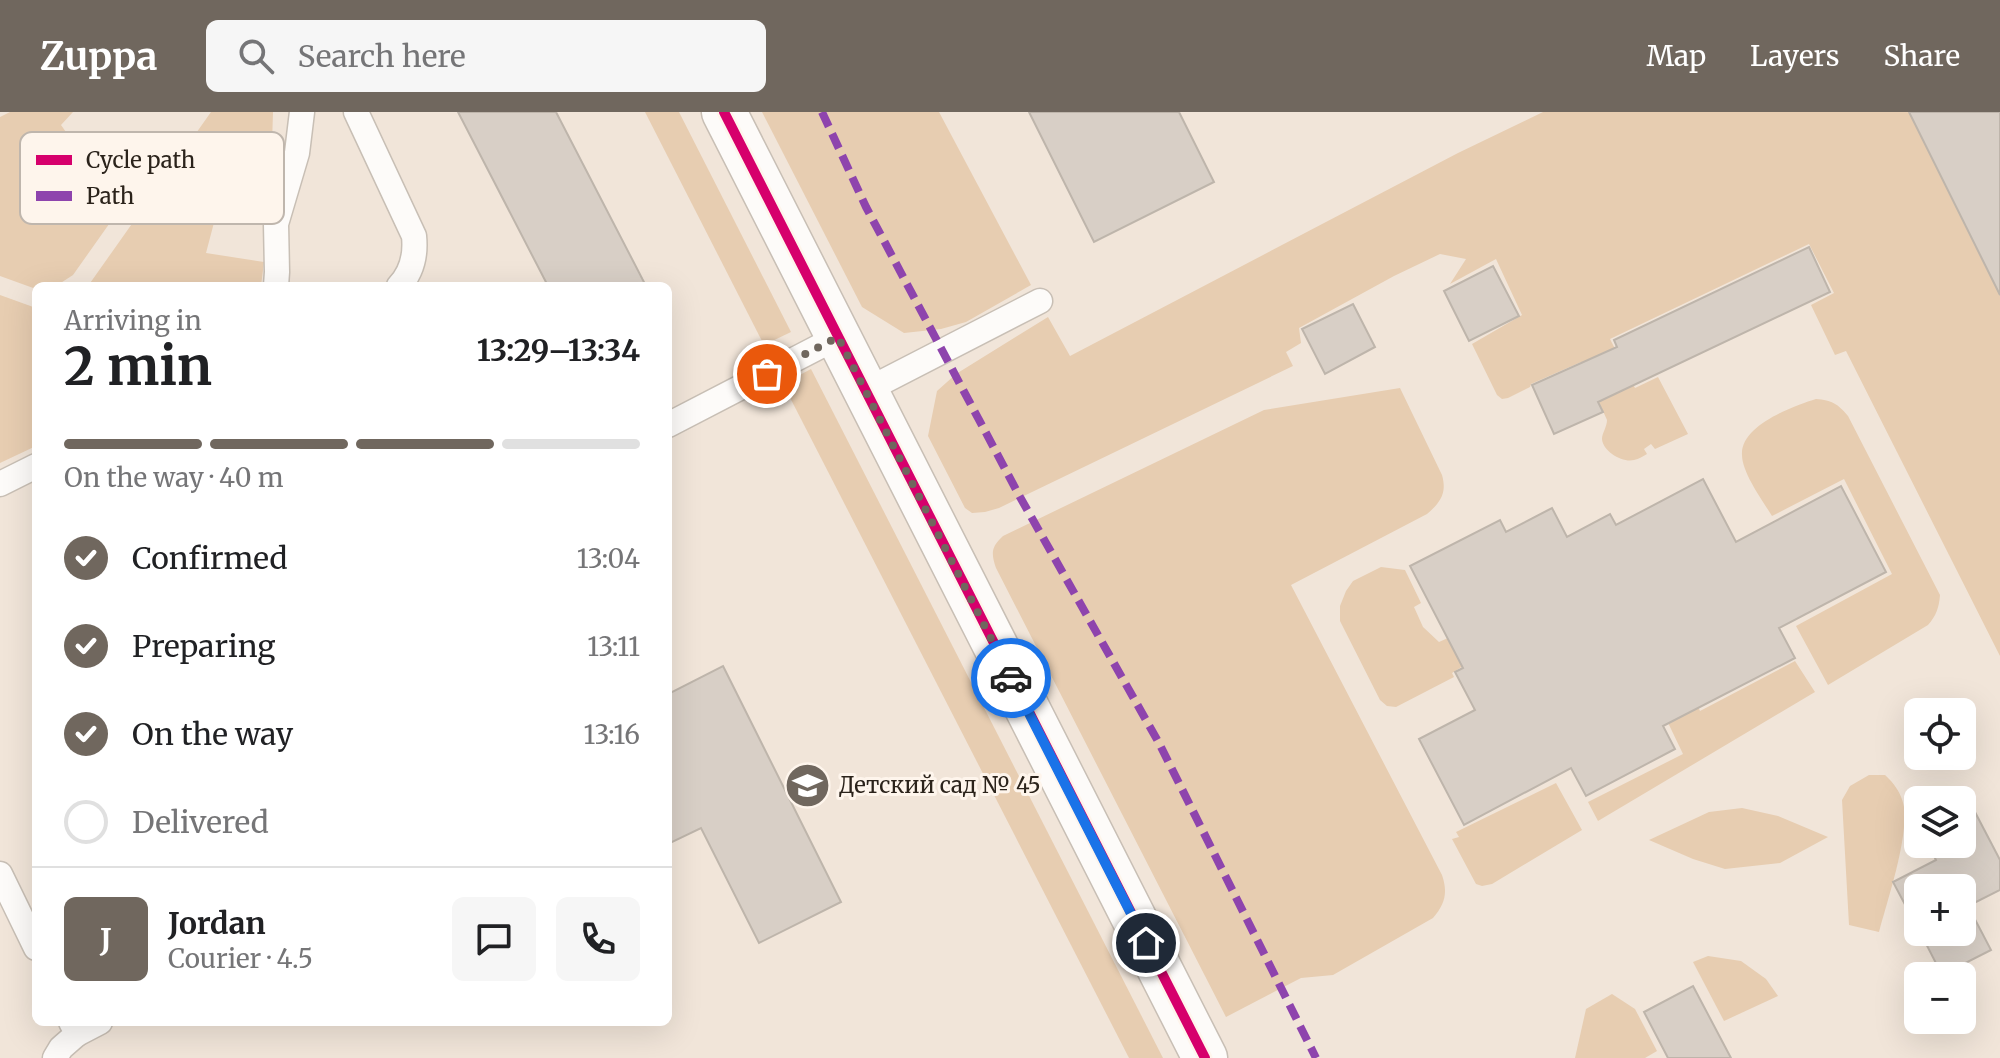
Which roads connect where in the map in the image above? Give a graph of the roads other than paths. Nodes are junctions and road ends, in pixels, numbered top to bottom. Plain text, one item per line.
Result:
1 (302, 112) edge
2 (356, 112) edge
3 (724, 112) edge
4 (284, 197) edge
5 (276, 224) edge
6 (276, 282) edge
7 (403, 282) edge
8 (1040, 301) dead end
9 (838, 337) junction
10 (865, 391) junction
11 (672, 423) edge
12 (32, 468) edge
13 (0, 484) edge
14 (3, 886) edge
15 (32, 940) edge
16 (74, 1028) edge
17 (55, 1058) edge
18 (1205, 1058) edge

1 - 4 lane
2 - 7 lane
3 - 9 street
5 - 6 lane
8 - 10 lane
9 - 10 street
9 - 11 lane
10 - 18 street
12 - 13 lane
14 - 15 lane
16 - 17 lane

